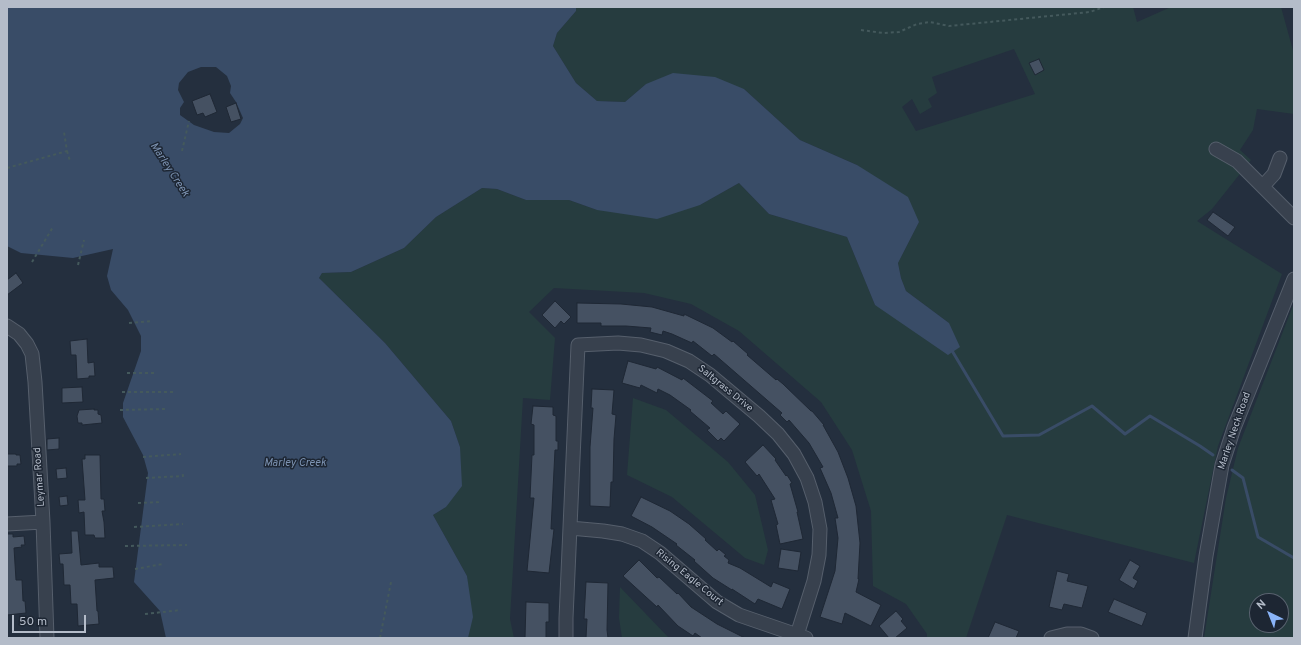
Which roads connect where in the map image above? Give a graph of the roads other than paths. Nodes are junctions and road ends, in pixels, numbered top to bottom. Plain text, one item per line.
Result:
1 (1216, 149) dead end
2 (1280, 158) dead end
3 (1263, 186) junction
4 (1294, 218) edge
5 (1294, 279) edge
6 (8, 328) edge
7 (43, 522) junction
8 (7, 524) edge
9 (570, 528) junction
10 (801, 636) edge
11 (48, 638) edge
12 (566, 638) edge
13 (1051, 638) edge
14 (1092, 638) edge
15 (1195, 638) edge

1 - 3 street
2 - 3 street
3 - 4 street
5 - 15 street, Marley Neck Road
6 - 7 street, Leymar Road
7 - 8 street
7 - 11 street, Leymar Road
9 - 10 street, Rising Eagle Court
9 - 10 street, Saltgrass Drive
9 - 12 street, Saltgrass Drive
13 - 14 street

